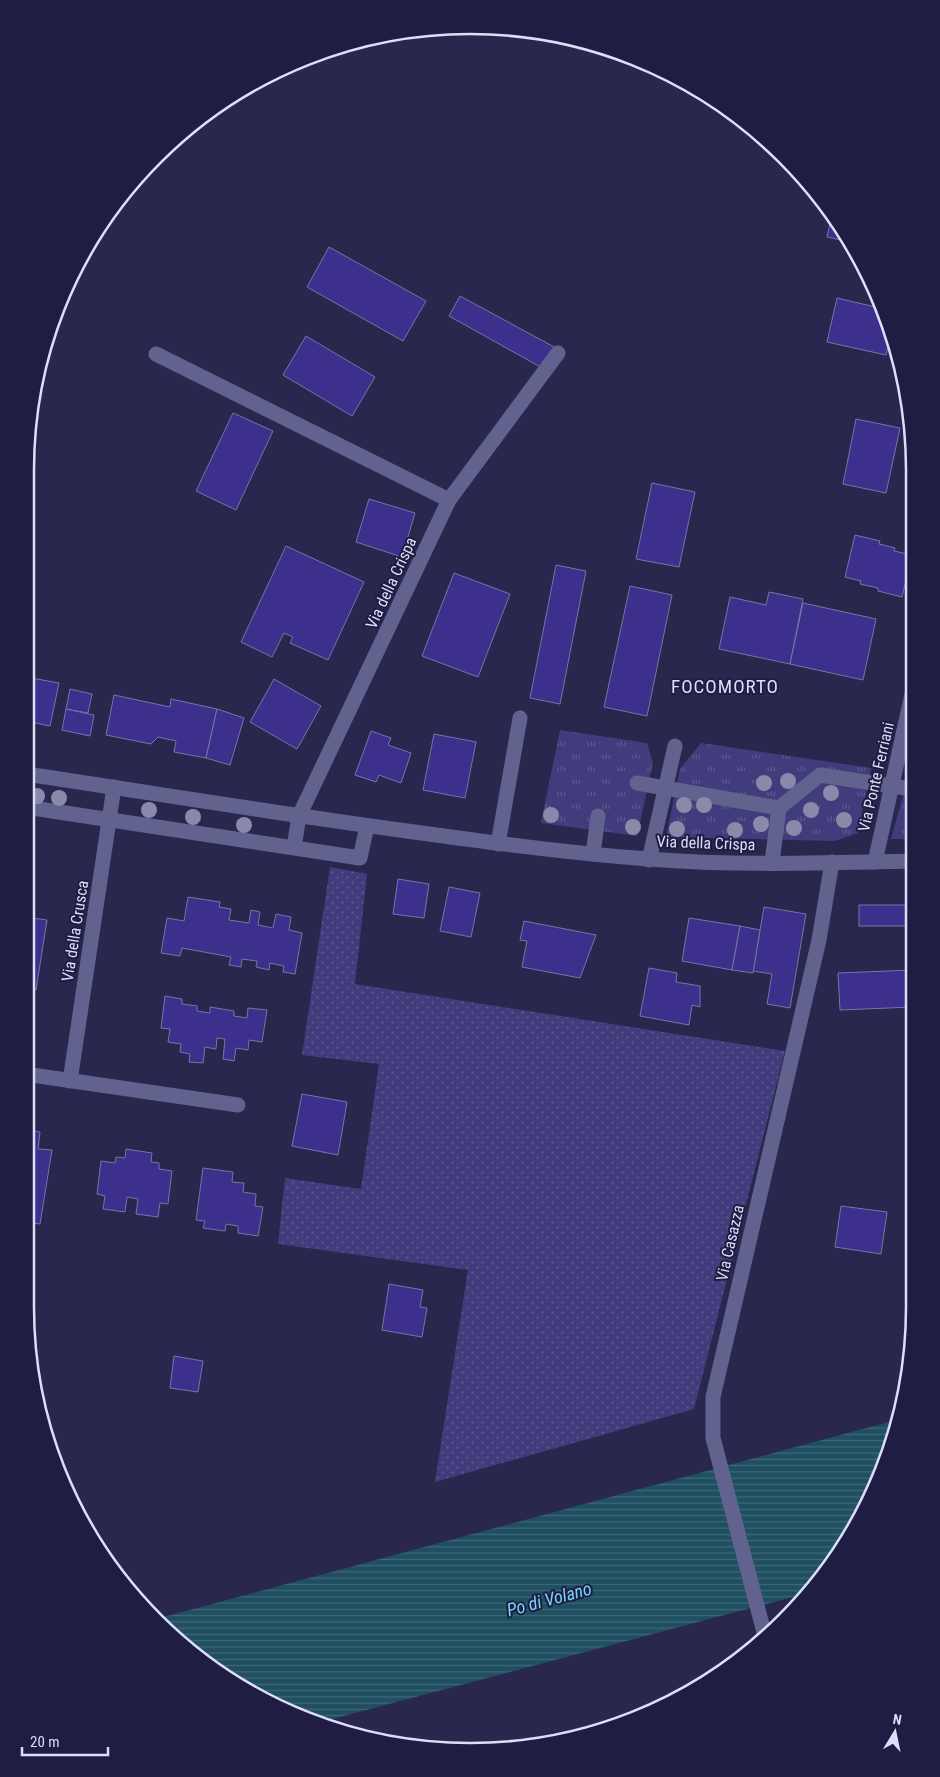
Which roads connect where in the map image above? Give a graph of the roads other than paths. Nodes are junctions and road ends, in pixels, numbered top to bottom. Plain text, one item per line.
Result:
1 (558, 353) dead end
2 (156, 354) dead end
3 (449, 500) junction
4 (520, 718) dead end
5 (906, 736) edge
6 (675, 746) dead end
7 (34, 775) edge
8 (638, 783) dead end
9 (898, 786) junction
10 (114, 787) junction
11 (664, 788) junction
12 (34, 808) edge
13 (779, 808) junction
14 (299, 816) junction
15 (598, 816) dead end
16 (110, 819) junction
17 (367, 826) junction
18 (498, 844) junction
19 (294, 847) junction
20 (593, 854) junction
21 (649, 860) junction
22 (906, 861) edge
23 (772, 862) junction
24 (832, 862) junction
25 (875, 862) junction
26 (34, 1075) edge
27 (70, 1081) junction
28 (238, 1105) dead end
29 (763, 1630) edge

1 - 3 street, Via della Crispa
2 - 3 street
3 - 14 street, Via della Crispa
4 - 18 street
5 - 9 street, Via Ponte Ferriani
6 - 11 street
7 - 10 street, Via della Crispa
8 - 11 street
9 - 13 street
9 - 25 street, Via Ponte Ferriani
10 - 14 street, Via della Crispa
10 - 16 street, Via della Crusca
11 - 13 street
11 - 21 street
12 - 16 street
13 - 23 street
14 - 17 street, Via della Crispa
14 - 19 street, Via della Crispa
15 - 20 street
16 - 19 street
16 - 27 street, Via della Crusca
17 - 18 street, Via della Crispa
17 - 19 street
18 - 20 street, Via della Crispa
20 - 21 street, Via della Crispa
21 - 23 street, Via della Crispa
22 - 25 street, Via della Crispa
23 - 24 street, Via della Crispa
24 - 25 street, Via della Crispa
24 - 29 street, Via Casazza
26 - 27 street
27 - 28 street

